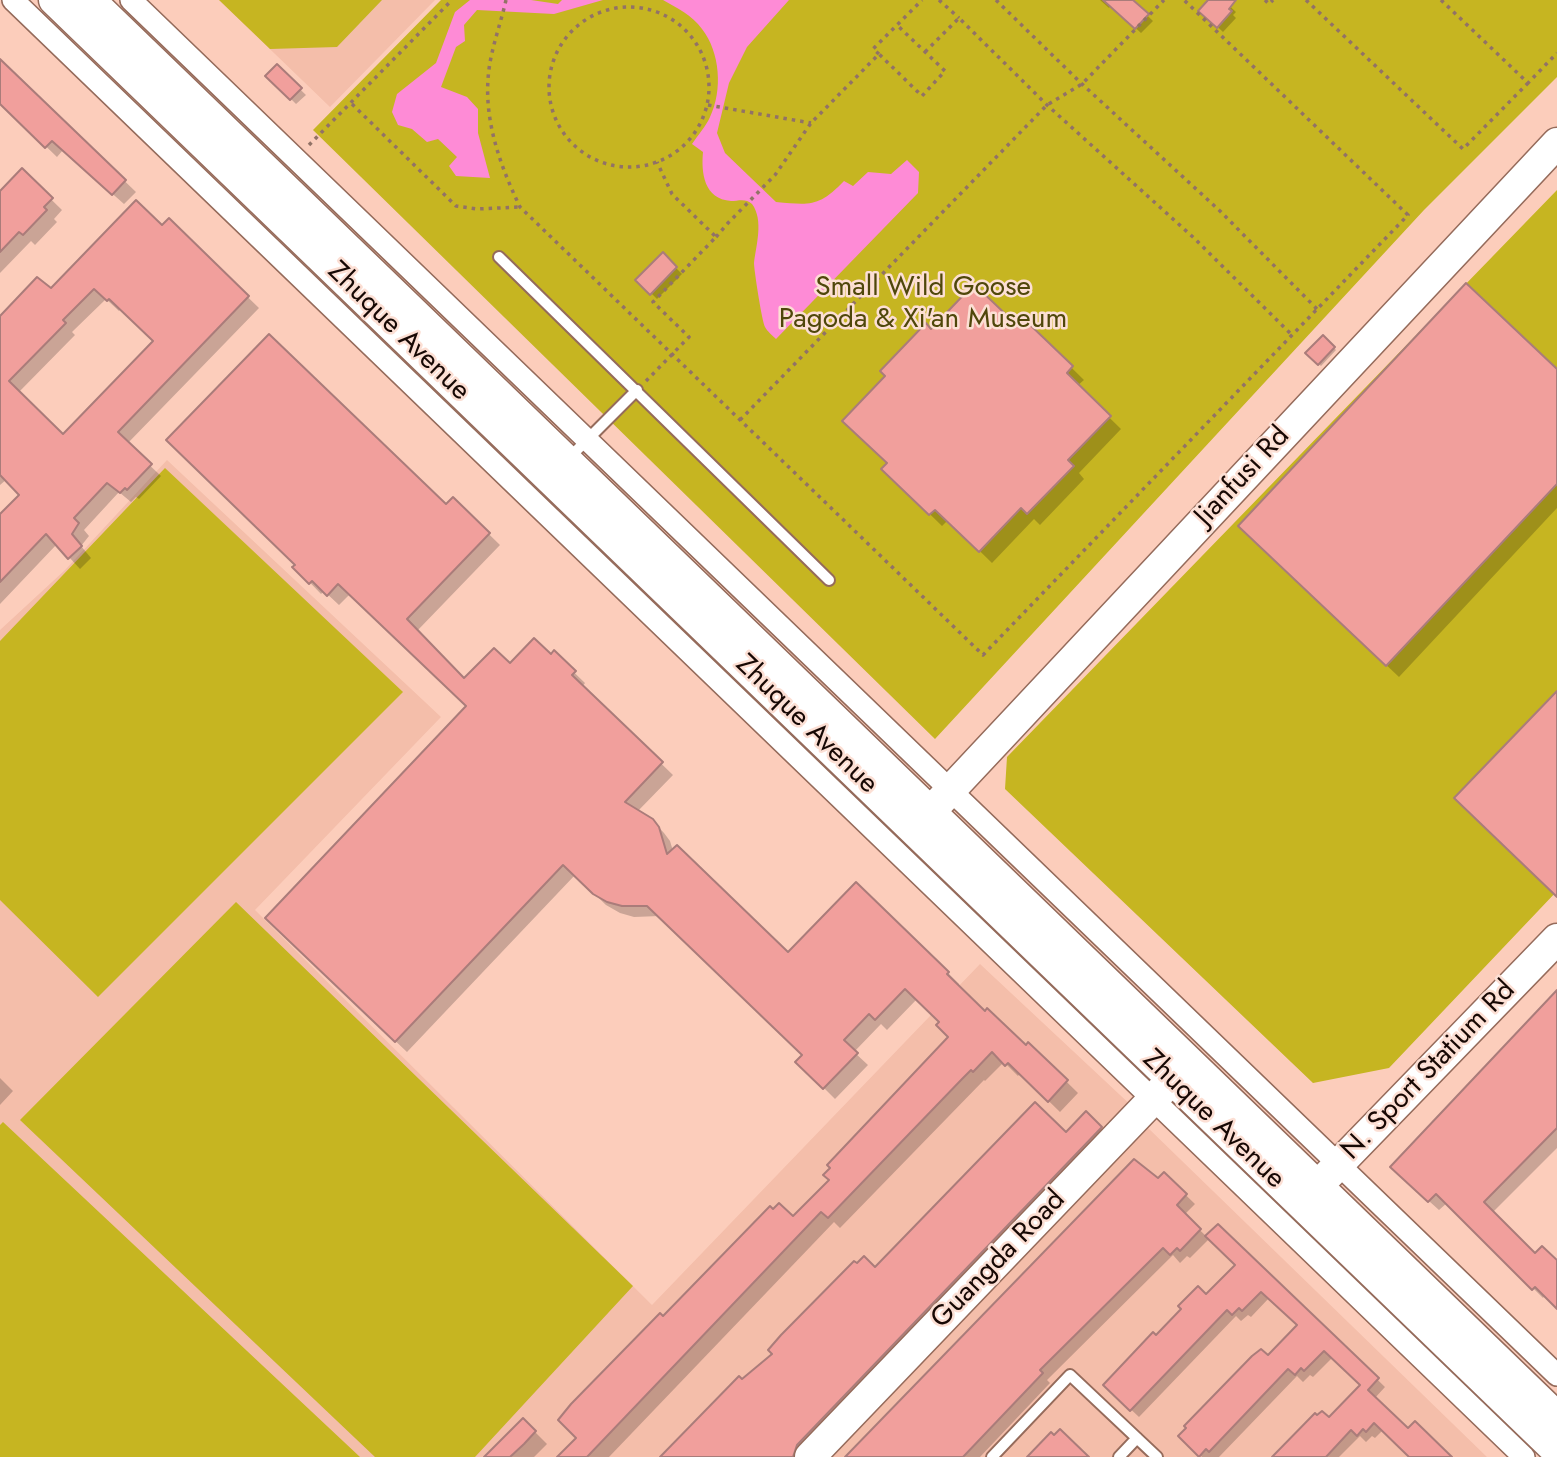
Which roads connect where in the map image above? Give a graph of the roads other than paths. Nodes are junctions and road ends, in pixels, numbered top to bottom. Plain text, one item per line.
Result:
1 (13, 0) edge
2 (54, 0) edge
3 (90, 0) edge
4 (131, 0) edge
5 (1557, 143) edge
6 (499, 257) dead end
7 (637, 390) junction
8 (577, 450) junction
9 (830, 580) dead end
10 (950, 790) junction
11 (930, 812) junction
12 (1557, 939) edge
13 (1171, 1081) junction
14 (1338, 1164) junction
15 (1309, 1195) junction
16 (1557, 1375) edge
17 (1557, 1417) edge
18 (1137, 1438) junction
19 (1557, 1451) edge
20 (810, 1457) edge
21 (992, 1457) edge
22 (1119, 1457) edge
23 (1157, 1457) edge
24 (1524, 1457) edge

1 - 13 street
2 - 13 main road, Zhuque Avenue
3 - 8 main road, Zhuque Avenue
4 - 8 street
5 - 10 main road, Jianfusi Rd
6 - 7 lane
7 - 8 lane
7 - 9 lane
8 - 10 street
8 - 11 main road, Zhuque Avenue
10 - 11 main road, Jianfusi Rd
10 - 14 street
11 - 13 main road, Zhuque Avenue
12 - 14 main road, N. Sport Statium Rd
13 - 15 main road, Zhuque Avenue
13 - 20 main road, Guangda Road
13 - 24 street
14 - 15 main road, N. Sport Statium Rd
14 - 16 street
15 - 17 main road, Zhuque Avenue
15 - 19 main road, Zhuque Avenue
18 - 21 lane
18 - 22 lane
18 - 23 lane

